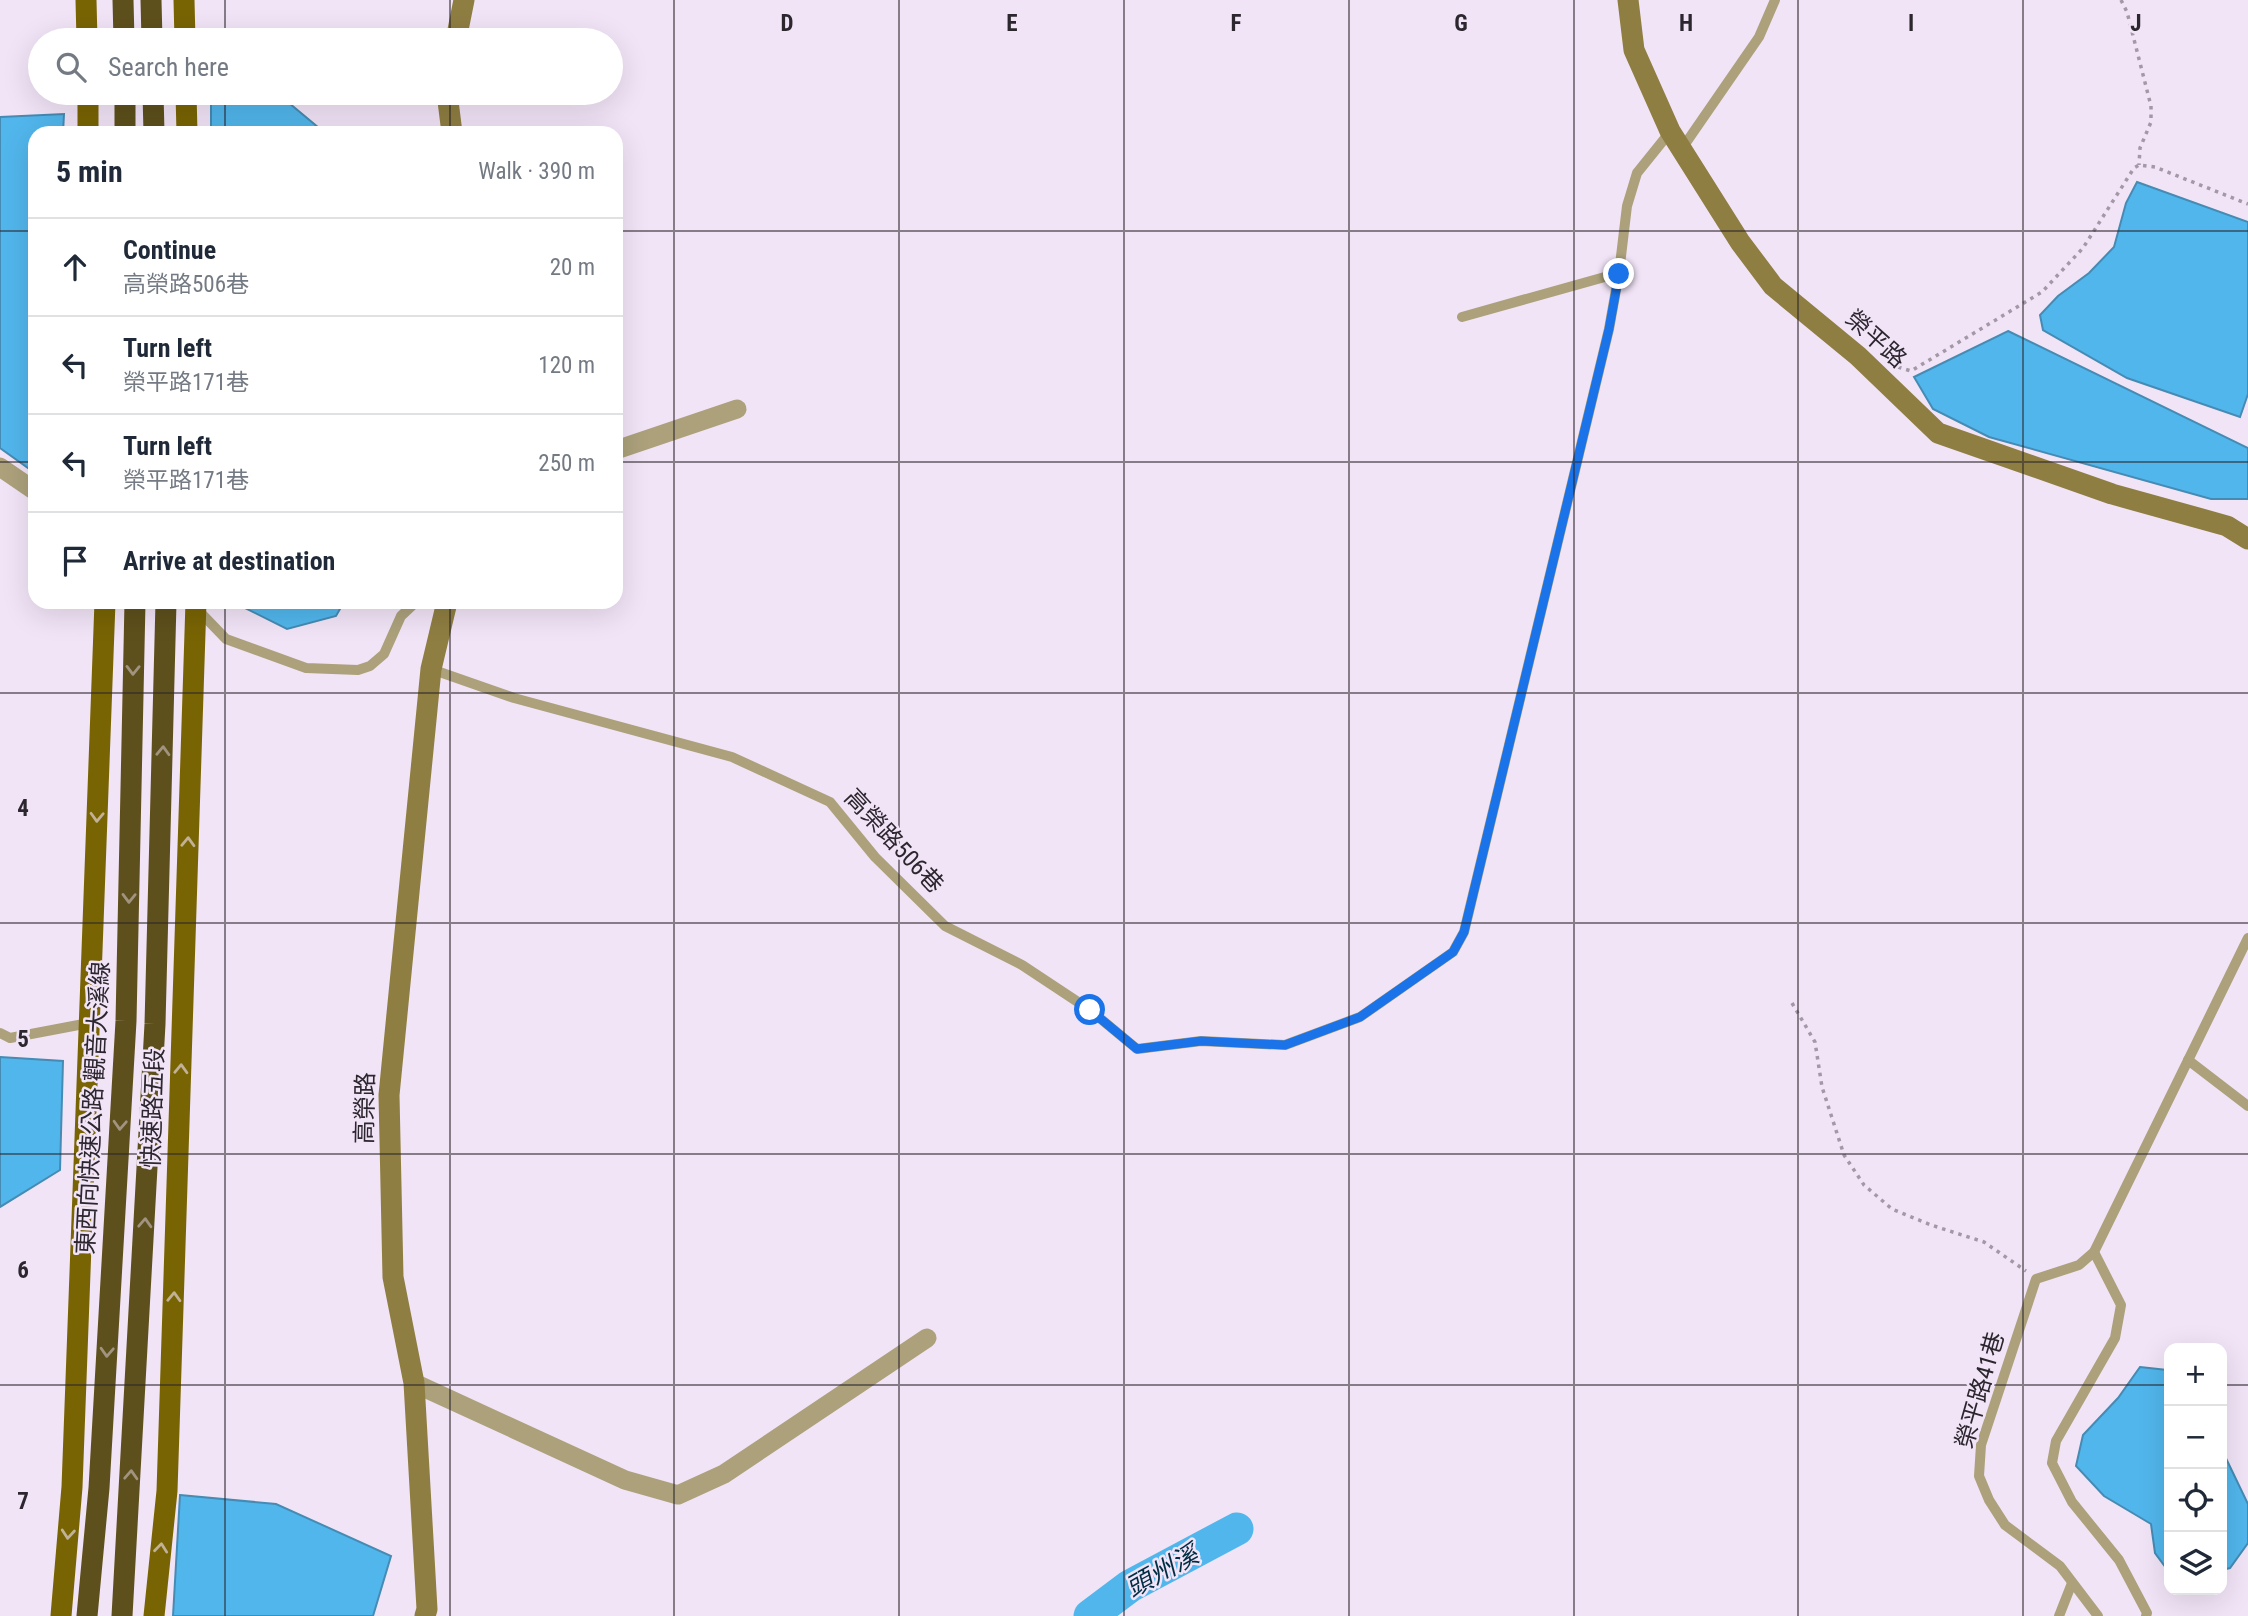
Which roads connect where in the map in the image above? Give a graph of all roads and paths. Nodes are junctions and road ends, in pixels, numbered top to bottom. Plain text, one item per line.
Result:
1 (86, 0) edge
2 (123, 0) edge
3 (151, 0) edge
4 (184, 0) edge
5 (464, 0) edge
6 (1628, 0) edge
7 (1775, 0) edge
8 (2121, 0) edge
9 (87, 28) edge
10 (124, 28) edge
11 (152, 28) edge
12 (185, 28) edge
13 (458, 28) edge
14 (88, 105) edge
15 (125, 105) edge
16 (153, 105) edge
17 (186, 105) edge
18 (448, 105) edge
19 (88, 126) edge
20 (125, 126) edge
21 (154, 126) edge
22 (187, 126) edge
23 (451, 126) edge
24 (1675, 141) junction
25 (2139, 165) junction
26 (2248, 204) edge
27 (1619, 274) junction
28 (1462, 317) dead end
29 (1898, 367) dead end
30 (737, 409) dead end
31 (623, 448) edge
32 (0, 467) edge
33 (28, 486) edge
34 (2248, 539) edge
35 (105, 609) edge
36 (135, 609) edge
37 (166, 609) edge
38 (196, 609) edge
39 (200, 609) edge
40 (408, 609) edge
41 (445, 609) edge
42 (431, 669) junction
43 (2248, 938) edge
44 (1792, 1003) dead end
45 (89, 1023) junction
46 (0, 1033) edge
47 (2188, 1060) junction
48 (2248, 1106) edge
49 (2094, 1252) junction
50 (2036, 1279) junction
51 (928, 1338) dead end
52 (414, 1383) junction
53 (2072, 1583) junction
54 (61, 1616) edge
55 (87, 1616) edge
56 (122, 1616) edge
57 (154, 1616) edge
58 (425, 1616) edge
59 (2059, 1616) edge
60 (2098, 1616) edge
61 (2146, 1616) edge

1 - 9 main road
2 - 10 highway
3 - 11 highway
4 - 12 main road
5 - 13 street
6 - 24 street, 榮平路
7 - 24 lane
8 - 25 path
14 - 19 main road
15 - 20 highway
16 - 21 highway
17 - 22 main road
18 - 23 street
24 - 27 lane
24 - 34 street, 榮平路
25 - 26 path
25 - 29 path
27 - 28 lane
27 - 42 lane, 高榮路506巷
30 - 31 street
32 - 33 street
35 -> 45 main road
36 -> 55 highway, 東西向快速公路 觀音大溪線
56 -> 37 highway
57 -> 38 main road, 快速路五段
39 - 40 lane
41 - 42 street, 高榮路
42 - 52 street, 高榮路
43 - 47 lane
44 - 50 path
45 - 46 lane
45 -> 54 main road
47 - 48 lane
47 - 49 lane
49 - 50 lane
49 - 61 lane
50 - 53 lane, 榮平路41巷
51 - 52 street
52 - 58 street, 高榮路
53 - 59 lane
53 - 60 lane, 榮平路41巷

